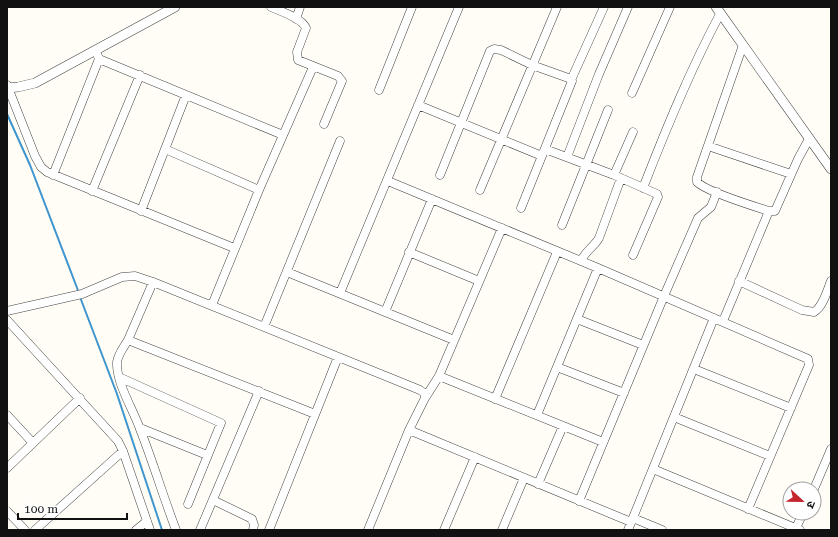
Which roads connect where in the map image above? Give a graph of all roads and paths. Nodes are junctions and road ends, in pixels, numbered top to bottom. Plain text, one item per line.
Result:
1 (175, 7) edge
2 (271, 7) edge
3 (300, 7) edge
4 (412, 7) edge
5 (459, 7) edge
6 (556, 7) edge
7 (604, 7) edge
8 (628, 7) edge
9 (670, 7) edge
10 (718, 10) edge
11 (296, 19) junction
12 (743, 45) junction
13 (98, 55) junction
14 (532, 65) junction
15 (313, 67) junction
16 (140, 75) junction
17 (571, 80) junction
18 (8, 87) edge
19 (379, 90) dead end
20 (632, 93) dead end
21 (186, 95) junction
22 (418, 105) junction
23 (608, 110) dead end
24 (462, 122) junction
25 (324, 124) dead end
26 (633, 132) dead end
27 (283, 135) junction
28 (809, 139) junction
29 (501, 140) junction
30 (340, 141) dead end
31 (708, 146) junction
32 (165, 149) junction
33 (543, 152) junction
34 (567, 157) junction
35 (586, 164) junction
36 (831, 169) edge
37 (791, 174) junction
38 (53, 175) junction
39 (440, 175) dead end
40 (617, 176) junction
41 (388, 181) junction
42 (643, 188) junction
43 (259, 190) junction
44 (480, 190) dead end
45 (92, 191) junction
46 (717, 192) junction
47 (432, 199) junction
48 (521, 208) dead end
49 (140, 211) junction
50 (769, 212) junction
51 (562, 225) dead end
52 (502, 228) junction
53 (234, 248) junction
54 (410, 252) junction
55 (557, 252) junction
56 (633, 255) dead end
57 (581, 261) junction
58 (598, 268) junction
59 (286, 272) junction
60 (479, 281) junction
61 (739, 281) junction
62 (153, 282) junction
63 (831, 282) edge
64 (340, 293) junction
65 (664, 296) junction
66 (212, 305) junction
67 (7, 311) edge
68 (385, 312) junction
69 (714, 318) junction
70 (577, 319) junction
71 (7, 320) edge
72 (723, 321) junction
73 (264, 327) junction
74 (128, 340) junction
75 (454, 340) junction
76 (643, 346) junction
77 (338, 357) junction
78 (557, 367) junction
79 (694, 369) junction
80 (439, 376) junction
81 (119, 377) junction
82 (259, 391) junction
83 (624, 393) junction
84 (80, 398) junction
85 (425, 398) junction
86 (495, 399) junction
87 (791, 408) junction
88 (315, 414) junction
89 (7, 415) edge
90 (537, 415) junction
91 (674, 417) junction
92 (562, 426) junction
93 (140, 428) junction
94 (409, 430) junction
95 (603, 442) junction
96 (33, 443) junction
97 (831, 449) edge
98 (123, 451) junction
99 (207, 455) junction
100 (770, 456) junction
101 (475, 457) junction
102 (7, 468) edge
103 (653, 469) junction
104 (524, 478) junction
105 (817, 481) edge
106 (538, 484) junction
107 (213, 500) junction
108 (579, 501) junction
109 (188, 504) dead end
110 (748, 509) junction
111 (7, 511) edge
112 (147, 520) junction
113 (630, 523) edge
114 (798, 529) edge
115 (25, 530) edge
116 (34, 530) edge
117 (136, 530) edge
118 (150, 530) edge
119 (176, 530) edge
120 (200, 530) edge
121 (253, 530) edge
122 (269, 530) edge
123 (368, 530) edge
124 (444, 530) edge
125 (502, 530) edge
126 (662, 530) edge

1 - 13 street
2 - 11 street
3 - 11 street
4 - 19 street
5 - 22 street
6 - 14 street
7 - 17 street
8 - 34 street
9 - 20 street
10 - 12 street
10 - 42 street
11 - 15 street
12 - 28 street
12 - 31 street
13 - 16 street
13 - 18 street
13 - 38 street
14 - 17 street
14 - 24 street
14 - 29 street
15 - 25 street
15 - 27 street
16 - 21 street
16 - 45 street
17 - 33 street
18 - 38 street
21 - 27 street
21 - 32 street
22 - 24 street
22 - 41 street
23 - 35 street
24 - 29 street
24 - 39 street
26 - 40 street
27 - 43 street
28 - 36 street
28 - 37 street
29 - 33 street
29 - 44 street
30 - 59 street
31 - 37 street
31 - 46 street
32 - 43 street
32 - 49 street
33 - 34 street
33 - 48 street
34 - 35 street
35 - 40 street
35 - 51 street
37 - 50 street
38 - 45 street
40 - 42 street
40 - 57 street
41 - 47 street
41 - 64 street
42 - 56 street
43 - 53 street
45 - 49 street
46 - 50 street
46 - 65 street
47 - 52 street
47 - 54 street
49 - 53 street
50 - 61 street
52 - 55 street
52 - 60 street
53 - 66 street
54 - 60 street
54 - 68 street
55 - 57 street
55 - 86 street
57 - 58 street
58 - 65 street
58 - 70 street
59 - 64 street
59 - 73 street
60 - 75 street
61 - 63 street
61 - 72 street
62 - 66 street
62 - 67 street
62 - 74 street
64 - 68 street
65 - 69 street
65 - 76 street
66 - 73 street
68 - 75 street
69 - 72 street
69 - 79 street
70 - 76 street
70 - 78 street
71 - 84 street
72 - 87 street
73 - 77 street
74 - 81 street
74 - 82 street
75 - 80 street
76 - 83 street
77 - 85 street
77 - 88 street
78 - 83 street
78 - 90 street
79 - 87 street
79 - 91 street
80 - 85 street
80 - 86 street
81 - 93 street
81 - 99 street
82 - 88 street
82 - 107 street
83 - 95 street
84 - 96 street
84 - 98 street
85 - 94 street
86 - 90 street
87 - 100 street
88 - 122 street
89 - 96 street
90 - 92 street
91 - 100 street
91 - 103 street
92 - 95 street
92 - 106 street
93 - 99 street
93 - 119 street
94 - 101 street
94 - 123 street
95 - 108 street
96 - 102 street
97 - 105 street
98 - 112 street
98 - 116 street
99 - 109 street
100 - 110 street
101 - 104 street
101 - 124 street
103 - 110 street
103 - 113 street
104 - 106 street
104 - 125 street
106 - 108 street
107 - 120 street
107 - 121 street
108 - 113 street
110 - 114 street
111 - 115 street
112 - 117 street
112 - 118 street
113 - 126 street

